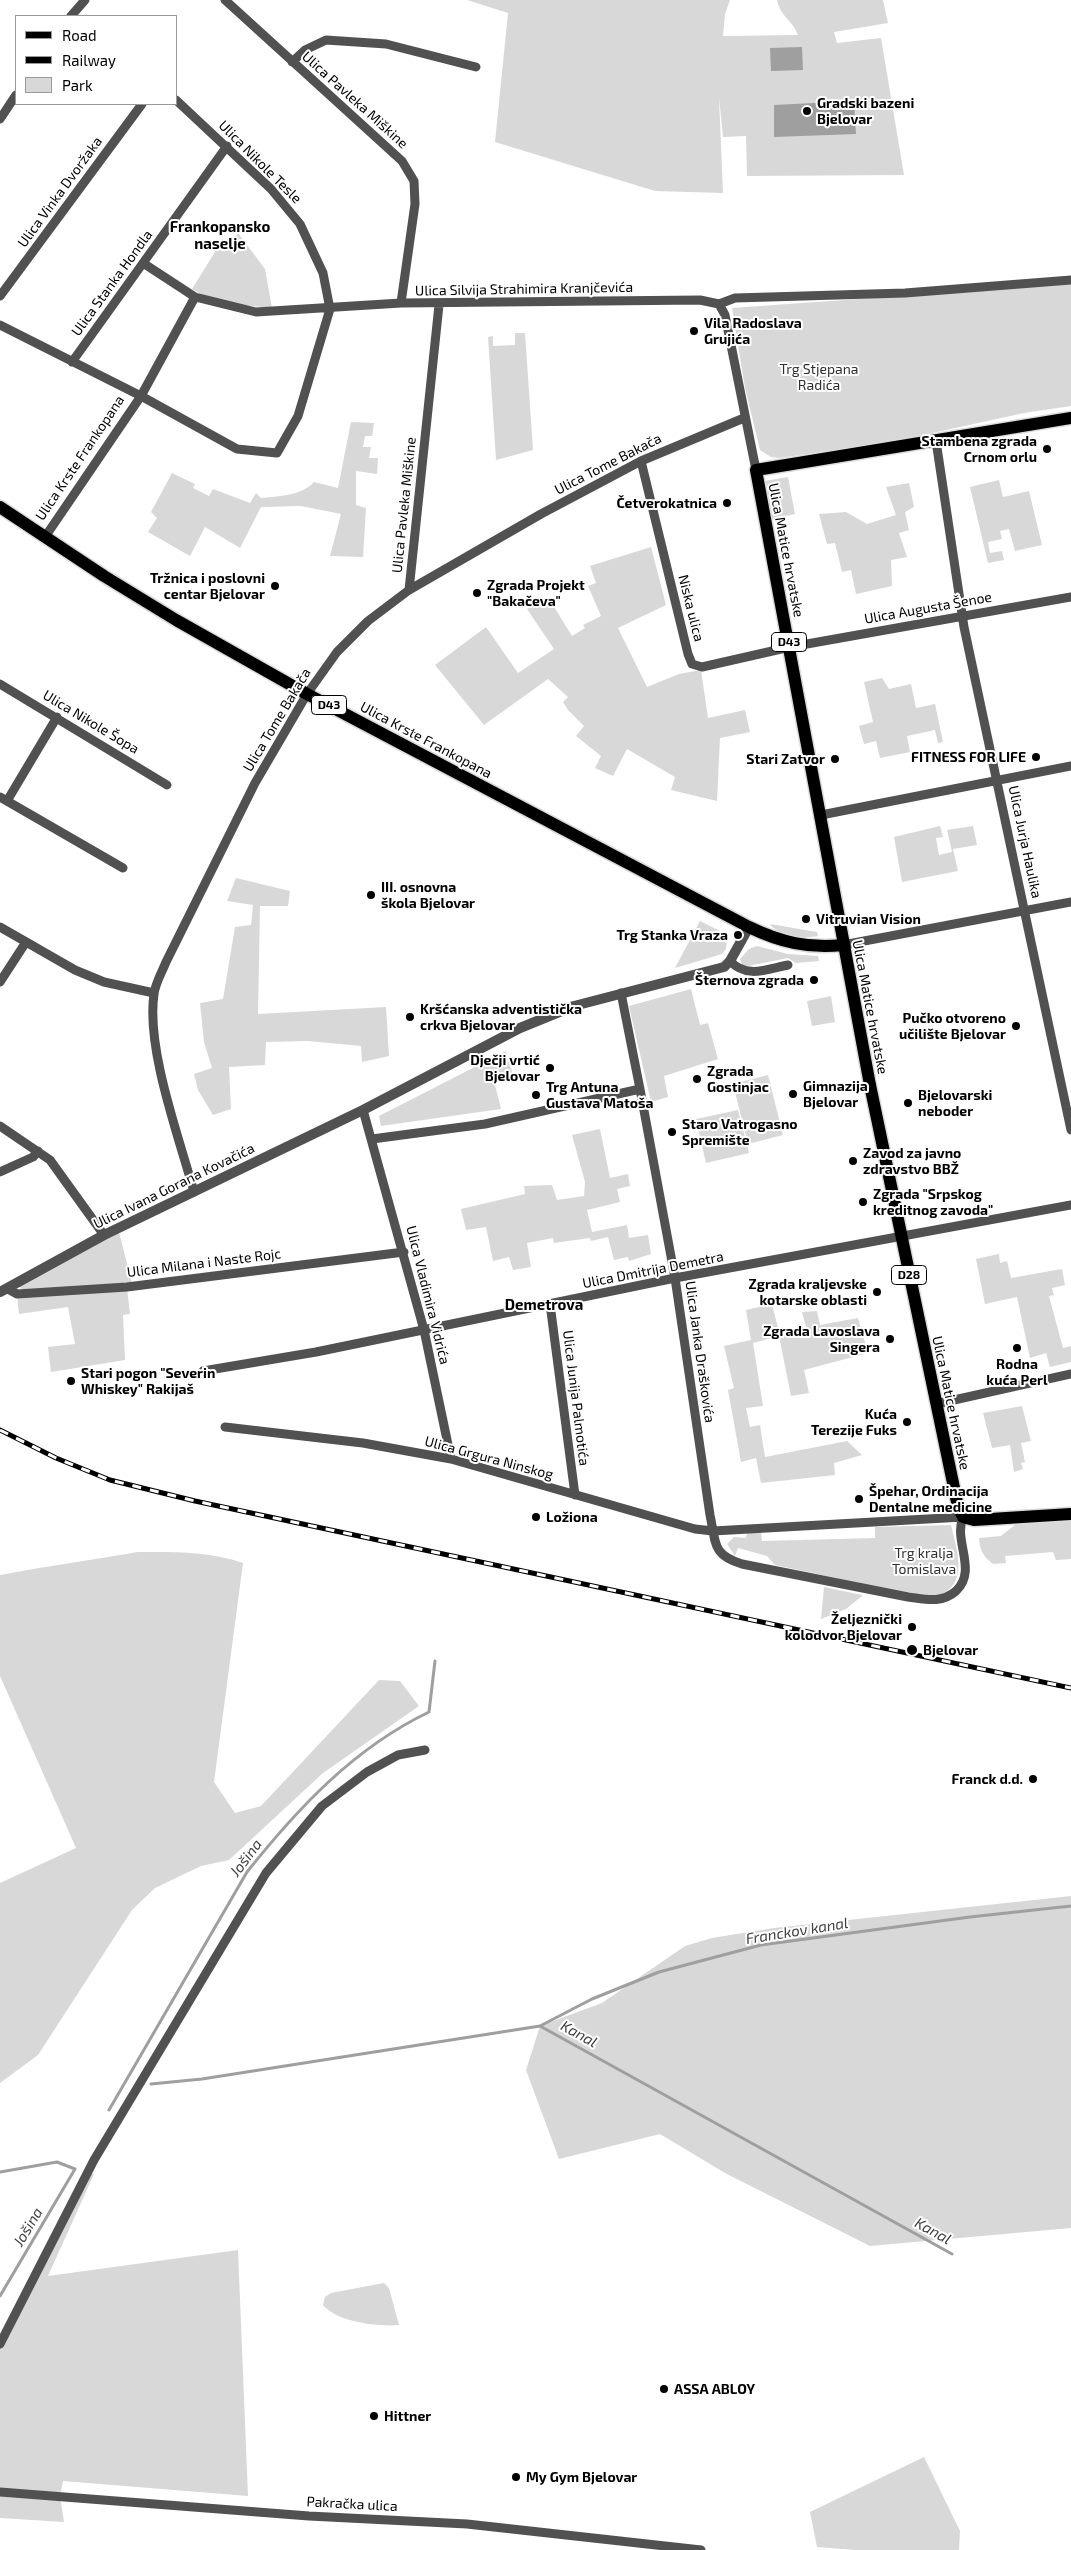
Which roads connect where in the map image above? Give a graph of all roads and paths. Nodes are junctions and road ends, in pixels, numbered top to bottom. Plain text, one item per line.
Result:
1 (85, 0) edge
2 (226, 0) edge
3 (73, 15) edge
4 (292, 62) junction
5 (476, 67) dead end
6 (15, 96) edge
7 (178, 102) edge
8 (141, 105) edge
9 (0, 118) edge
10 (227, 146) junction
11 (143, 263) junction
12 (1071, 280) edge
13 (0, 296) edge
14 (195, 296) junction
15 (401, 304) junction
16 (719, 304) junction
17 (439, 305) junction
18 (330, 309) junction
19 (0, 325) edge
20 (72, 362) junction
21 (141, 396) junction
22 (744, 418) junction
23 (1071, 418) edge
24 (936, 441) junction
25 (641, 461) junction
26 (756, 470) junction
27 (0, 507) edge
28 (45, 537) junction
29 (410, 590) junction
30 (1071, 597) edge
31 (963, 616) junction
32 (790, 647) junction
33 (0, 684) edge
34 (307, 694) junction
35 (57, 717) junction
36 (1071, 766) edge
37 (998, 780) junction
38 (167, 785) dead end
39 (4, 799) edge
40 (821, 815) junction
41 (123, 868) dead end
42 (1071, 902) edge
43 (1025, 912) junction
44 (0, 926) edge
45 (749, 927) junction
46 (26, 942) junction
47 (843, 945) junction
48 (730, 960) junction
49 (788, 965) dead end
50 (0, 982) edge
51 (154, 993) junction
52 (621, 993) junction
53 (640, 1089) junction
54 (363, 1110) junction
55 (0, 1126) edge
56 (1071, 1130) edge
57 (372, 1139) junction
58 (38, 1151) junction
59 (0, 1172) edge
60 (194, 1192) junction
61 (1071, 1205) edge
62 (104, 1235) junction
63 (901, 1237) junction
64 (404, 1252) junction
65 (675, 1278) junction
66 (4, 1291) edge
67 (550, 1304) junction
68 (424, 1330) junction
69 (203, 1371) dead end
70 (1071, 1374) edge
71 (936, 1404) junction
72 (225, 1427) dead end
73 (450, 1459) junction
74 (575, 1495) junction
75 (1071, 1514) edge
76 (963, 1517) junction
77 (713, 1531) junction
78 (425, 1750) dead end
79 (0, 2344) edge
80 (0, 2492) edge
81 (701, 2550) edge

1 - 3 street
2 - 4 street, Ulica Pavleka Miškine
4 - 5 street
4 - 15 street, Ulica Pavleka Miškine
6 - 9 street
7 - 10 street, Ulica Nikole Tesle
8 - 13 street, Ulica Vinka Dvoržaka
10 - 11 street, Ulica Stanka Hondla
10 - 18 street, Ulica Nikole Tesle
11 - 14 street, Ulica Silvija Strahimira Kranjčevića
11 - 20 street, Ulica Stanka Hondla
12 - 16 street
14 - 18 street, Ulica Silvija Strahimira Kranjčevića
14 - 21 street, Ulica Krste Frankopana
15 - 17 street, Ulica Silvija Strahimira Kranjčevića
15 - 18 street, Ulica Silvija Strahimira Kranjčevića
16 - 17 street, Ulica Silvija Strahimira Kranjčevića
16 - 22 street
17 - 29 street, Ulica Pavleka Miškine
18 - 21 street
19 - 20 street
20 - 21 street
21 - 28 street, Ulica Krste Frankopana
22 - 25 street, Ulica Tome Bakača
22 - 26 street
23 - 24 main road
24 - 26 main road
24 - 31 street, Ulica Jurja Haulika
25 - 29 street, Ulica Tome Bakača
25 - 32 street, Niska ulica
26 - 32 main road, Ulica Matice hrvatske / D43
27 - 28 main road, Ulica Krste Frankopana / D43
28 - 34 main road, Ulica Krste Frankopana / D43
29 - 34 street, Ulica Tome Bakača
30 - 31 street, Ulica Augusta Šenoe
31 - 32 street, Ulica Augusta Šenoe
31 - 37 street, Ulica Jurja Haulika
32 - 40 main road, Ulica Matice hrvatske / D43
33 - 35 street, Ulica Nikole Šopa
34 - 45 main road, Ulica Krste Frankopana / D43
34 - 51 street, Ulica Tome Bakača
35 - 38 street, Ulica Nikole Šopa
35 - 39 street
36 - 37 street
37 - 40 street
37 - 43 street, Ulica Jurja Haulika
39 - 41 street
40 - 47 main road, Ulica Matice hrvatske / D43
42 - 43 street
43 - 47 street
43 - 56 street, Ulica Jurja Haulika
44 - 46 street
45 - 47 main road, D43
45 - 48 street
46 - 50 street
46 - 51 street
47 - 63 main road, Ulica Matice hrvatske / D28
48 - 49 street
48 - 52 street
51 - 60 street, Ulica Tome Bakača
52 - 53 street
52 - 54 street
53 - 57 street
53 - 65 street, Ulica Janka Draškovića
54 - 57 street
54 - 60 street, Ulica Ivana Gorana Kovačića
55 - 58 street
57 - 64 street, Ulica Vladimira Vidrića
58 - 59 street
58 - 62 street
60 - 62 street, Ulica Ivana Gorana Kovačića
61 - 63 street, Ulica Dmitrija Demetra
62 - 66 street, Ulica Ivana Gorana Kovačića
63 - 65 street, Ulica Dmitrija Demetra
63 - 71 main road, Ulica Matice hrvatske / D28
64 - 66 street, Ulica Milana i Naste Rojc
64 - 68 street, Ulica Vladimira Vidrića
65 - 67 street, Ulica Dmitrija Demetra
65 - 77 street, Ulica Janka Draškovića
67 - 68 street, Ulica Dmitrija Demetra
67 - 74 street, Ulica Junija Palmotića
68 - 69 street, Ulica Dmitrija Demetra
68 - 73 street, Ulica Vladimira Vidrića
70 - 71 street
71 - 76 main road, Ulica Matice hrvatske / D28
72 - 73 street, Ulica Grgura Ninskog
73 - 74 street, Ulica Grgura Ninskog
74 - 77 street, Ulica Grgura Ninskog
75 - 76 main road
76 - 77 street
76 - 77 street
78 - 79 street
80 - 81 street, Pakračka ulica

